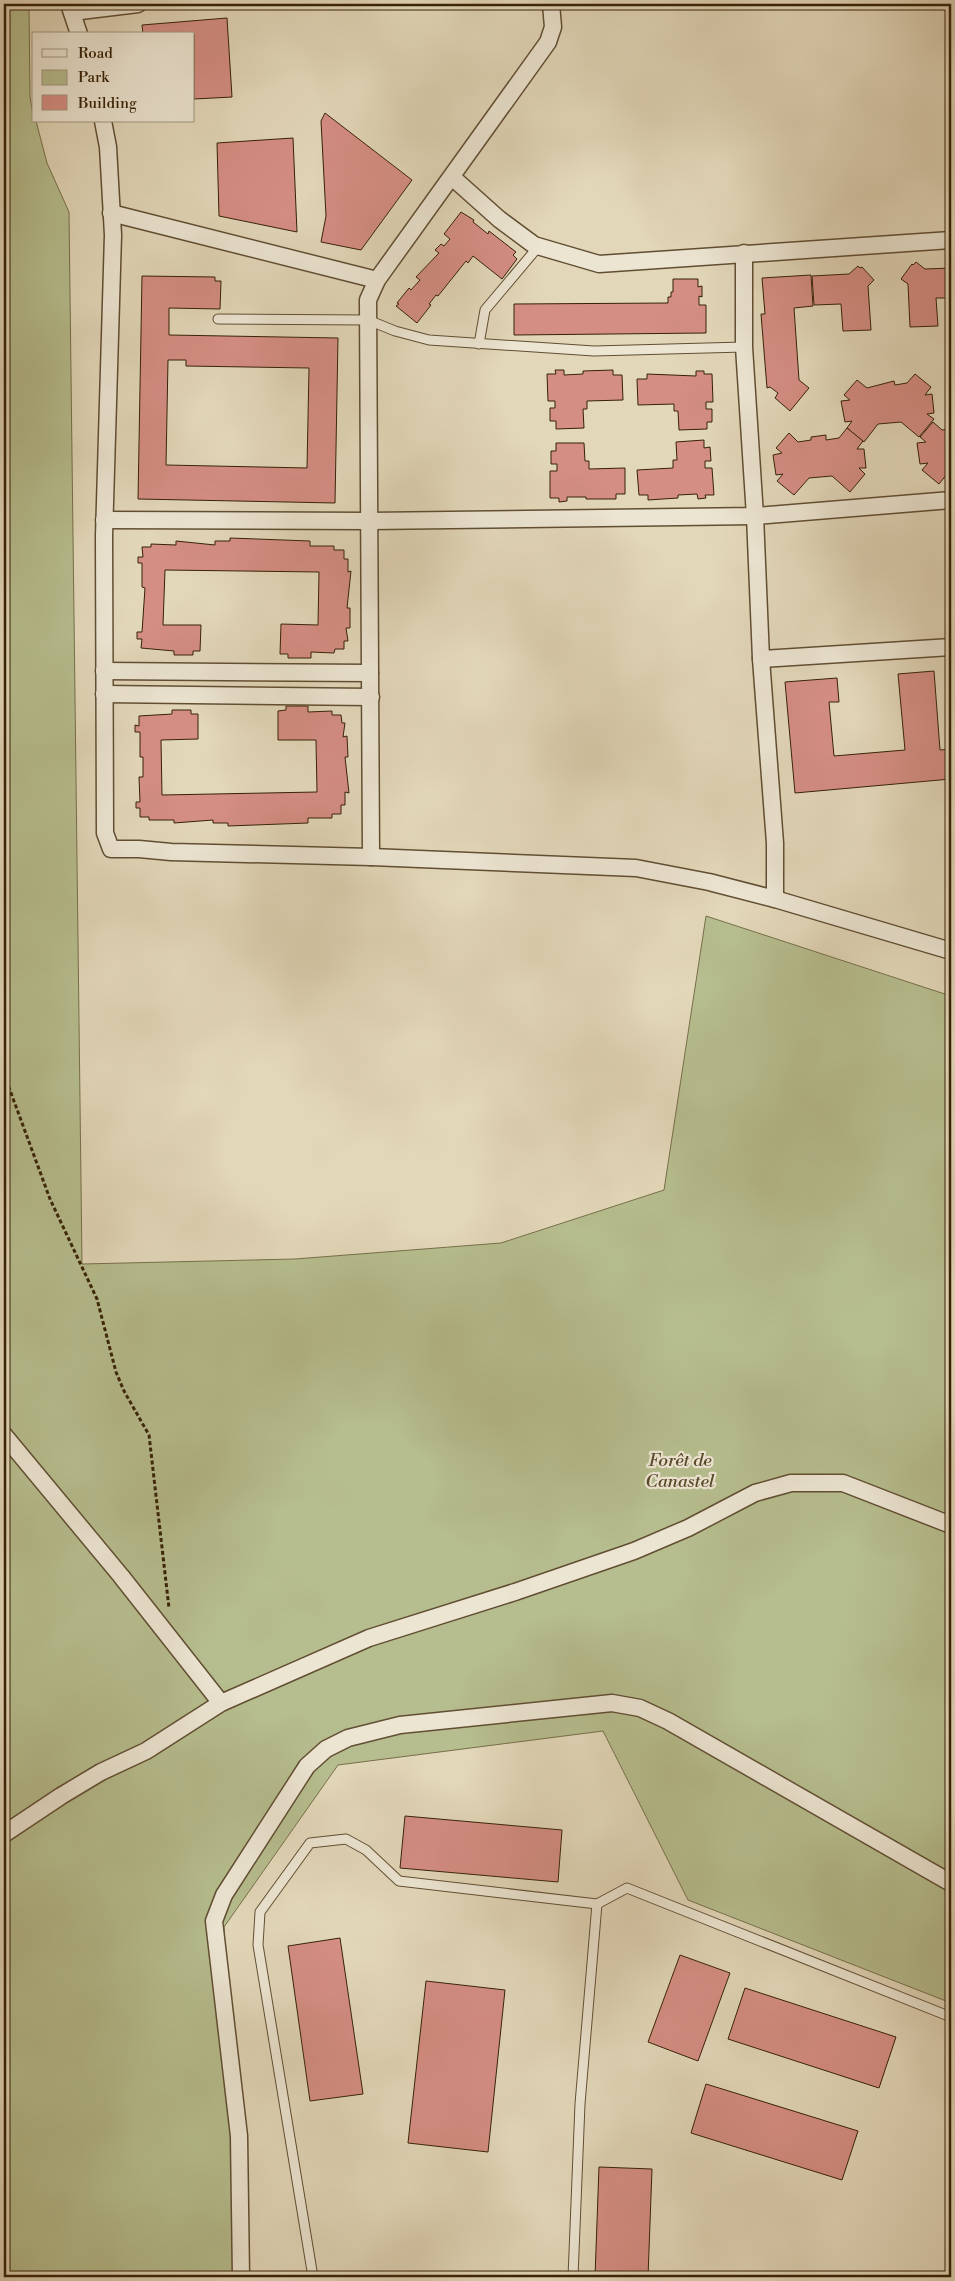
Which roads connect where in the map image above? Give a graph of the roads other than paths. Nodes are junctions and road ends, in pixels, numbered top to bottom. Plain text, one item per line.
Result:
1 (128, 4) edge
2 (551, 4) edge
3 (71, 8) edge
4 (78, 32) edge
5 (103, 122) edge
6 (452, 177) junction
7 (111, 212) junction
8 (951, 240) edge
9 (538, 247) junction
10 (744, 253) junction
11 (377, 280) junction
12 (218, 319) dead end
13 (368, 320) junction
14 (480, 344) junction
15 (744, 347) junction
16 (951, 500) edge
17 (755, 516) junction
18 (104, 520) junction
19 (370, 521) junction
20 (951, 647) edge
21 (762, 660) junction
22 (104, 671) junction
23 (272, 673) junction
24 (370, 673) junction
25 (104, 694) junction
26 (273, 696) junction
27 (371, 697) junction
28 (371, 857) junction
29 (775, 899) junction
30 (951, 951) edge
31 (4, 1435) edge
32 (951, 1525) edge
33 (221, 1703) junction
34 (4, 1834) edge
35 (951, 1883) edge
36 (597, 1904) junction
37 (951, 2017) edge
38 (241, 2277) edge
39 (313, 2277) edge
40 (573, 2277) edge

1 - 3 street
2 - 6 street
3 - 4 street
5 - 7 street
6 - 9 street
6 - 11 street
7 - 11 street
7 - 18 street
8 - 10 street
9 - 10 street
9 - 14 lane
10 - 15 street
11 - 13 street
12 - 13 lane
13 - 14 lane
13 - 19 street
14 - 15 lane
15 - 17 street
16 - 17 street
17 - 19 street
17 - 21 street
18 - 19 street
18 - 22 street
19 - 24 street
20 - 21 street
21 - 29 street
22 - 23 street
22 - 25 street
23 - 24 street
23 - 26 street
24 - 27 street
25 - 26 street
25 - 28 street
26 - 27 street
27 - 28 street
28 - 29 street
29 - 30 street
31 - 33 street
32 - 33 street
33 - 34 street
35 - 38 street
36 - 37 lane
36 - 39 lane
36 - 40 lane

